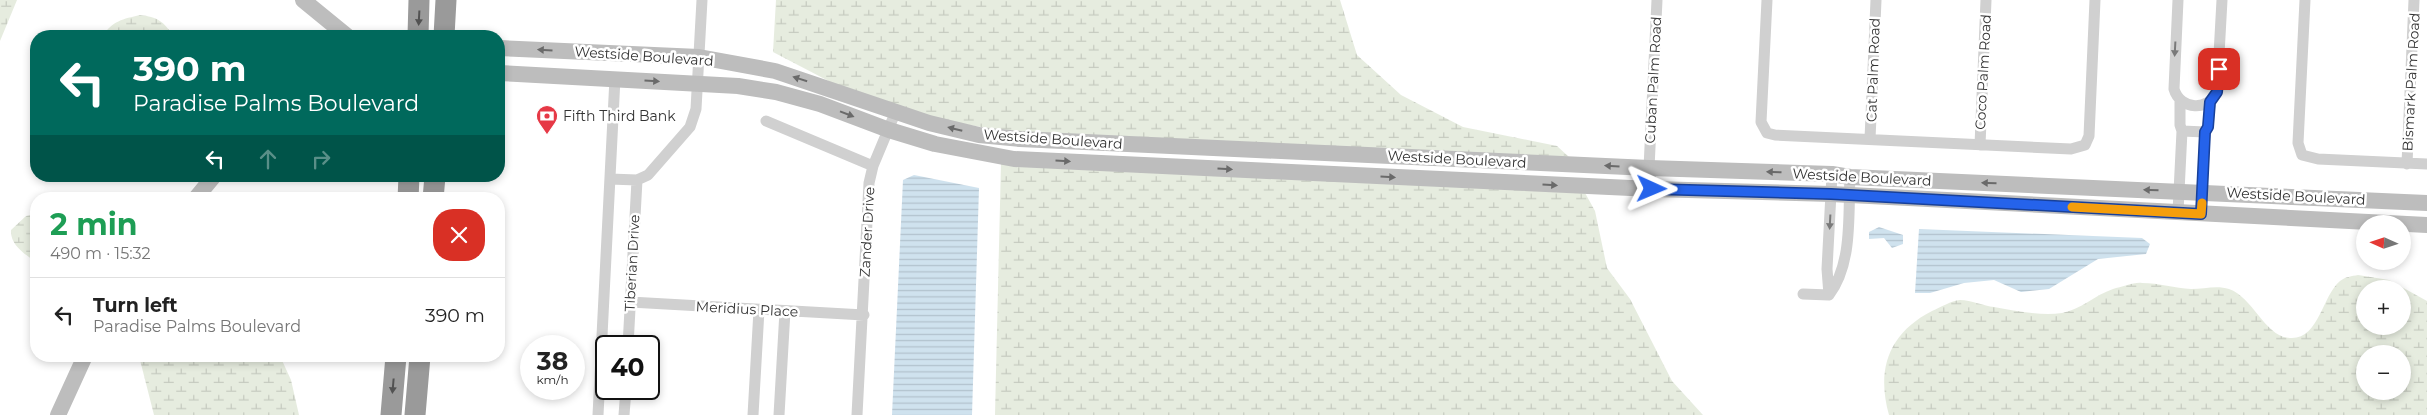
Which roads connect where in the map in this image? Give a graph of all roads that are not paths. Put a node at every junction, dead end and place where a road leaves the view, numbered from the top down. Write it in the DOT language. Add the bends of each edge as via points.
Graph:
graph roads {
  1 [pos="303,0"];
  2 [pos="420,0"];
  3 [pos="446,0"];
  4 [pos="702,0"];
  5 [pos="1657,0"];
  6 [pos="1767,0"];
  7 [pos="1876,0"];
  8 [pos="1986,0"];
  9 [pos="2095,0"];
  10 [pos="2178,0"];
  11 [pos="2222,0"];
  12 [pos="2305,0"];
  13 [pos="2414,0"];
  14 [pos="335,30"];
  15 [pos="418,30"];
  16 [pos="444,30"];
  17 [pos="505,48"];
  18 [pos="699,57"];
  19 [pos="505,73"];
  20 [pos="615,78"];
  21 [pos="698,83"];
  22 [pos="2180,102"];
  23 [pos="2210,102"];
  24 [pos="896,111"];
  25 [pos="766,121"];
  26 [pos="889,130"];
  27 [pos="2182,131"];
  28 [pos="2205,132"];
  29 [pos="1870,139"];
  30 [pos="1980,145"];
  31 [pos="2407,164"];
  32 [pos="2427,164"];
  33 [pos="873,166"];
  34 [pos="1649,168"];
  35 [pos="1832,174"];
  36 [pos="1850,177"];
  37 [pos="610,179"];
  38 [pos="637,180"];
  39 [pos="209,182"];
  40 [pos="1652,189"];
  41 [pos="2179,191"];
  42 [pos="201,192"];
  43 [pos="2202,192"];
  44 [pos="1831,194"];
  45 [pos="1849,196"];
  46 [pos="2427,203"];
  47 [pos="2178,212"];
  48 [pos="2201,214"];
  49 [pos="2427,225"];
  50 [pos="1829,241"];
  51 [pos="1846,242"];
  52 [pos="1803,294"];
  53 [pos="1829,295"];
  54 [pos="630,302"];
  55 [pos="759,310"];
  56 [pos="785,311"];
  57 [pos="864,315"];
  58 [pos="628,335"];
  59 [pos="81,362"];
  60 [pos="395,362"];
  61 [pos="419,362"];
  62 [pos="625,400"];
  63 [pos="58,415"];
  64 [pos="391,415"];
  65 [pos="415,415"];
  66 [pos="598,415"];
  67 [pos="624,415"];
  68 [pos="753,415"];
  69 [pos="780,415"];
  70 [pos="857,415"];
  1 -- 14 [label="street"];
  2 -- 15 [label="highway, one-way"];
  3 -- 16 [label="highway"];
  4 -- 18 [label="street"];
  5 -- 34 [label="street, Cuban Palm Road"];
  6 -- 29 [label="street" via="1761,118 1764,130 1775,135"];
  7 -- 29 [label="street, Cat Palm Road"];
  8 -- 30 [label="street, Coco Palm Road"];
  9 -- 30 [label="street" via="2090,131 2085,145 2071,149"];
  10 -- 22 [label="street, one-way" via="2173,84"];
  11 -- 23 [label="street" via="2218,86 2216,96"];
  12 -- 31 [label="street" via="2298,142 2302,155 2318,159"];
  13 -- 31 [label="street, Bismark Palm Road"];
  18 -- 17 [label="street, Westside Boulevard, one-way"];
  18 -- 21 [label="street"];
  24 -- 18 [label="street, Westside Boulevard, one-way" via="775,71"];
  19 -- 20 [label="street, Westside Boulevard"];
  20 -- 21 [label="street, Westside Boulevard, one-way"];
  20 -- 37 [label="street"];
  21 -- 26 [label="street, Westside Boulevard, one-way" via="776,92 820,104"];
  21 -- 38 [label="street" via="696,115 690,127 653,171"];
  22 -- 23 [label="street" via="2200,106"];
  22 -- 27 [label="street"];
  23 -- 28 [label="street"];
  24 -- 26 [label="street, Zander Drive"];
  34 -- 24 [label="street, Westside Boulevard, one-way" via="1020,139 979,135"];
  25 -- 33 [label="street"];
  26 -- 33 [label="street, Zander Drive"];
  26 -- 40 [label="street, Westside Boulevard, one-way" via="935,144 1014,159"];
  27 -- 28 [label="street"];
  27 -- 41 [label="street"];
  28 -- 43 [label="street"];
  29 -- 30 [label="street"];
  31 -- 32 [label="street"];
  33 -- 57 [label="street, Zander Drive" via="869,182"];
  35 -- 34 [label="street, Westside Boulevard, one-way"];
  34 -- 40 [label="street, Cuban Palm Road"];
  35 -- 36 [label="street, Westside Boulevard"];
  35 -- 44 [label="street"];
  41 -- 36 [label="street, Westside Boulevard, one-way"];
  36 -- 45 [label="street"];
  37 -- 38 [label="street"];
  37 -- 66 [label="street"];
  38 -- 54 [label="street, Tiberian Drive"];
  39 -- 42 [label="street"];
  40 -- 44 [label="street, Westside Boulevard"];
  41 -- 43 [label="street, Westside Boulevard"];
  41 -- 47 [label="street"];
  43 -- 46 [label="street, Westside Boulevard"];
  43 -- 48 [label="street"];
  44 -- 45 [label="street, Westside Boulevard"];
  44 -- 50 [label="street, one-way"];
  45 -- 47 [label="street, Westside Boulevard"];
  45 -- 51 [label="street"];
  47 -- 48 [label="street, Westside Boulevard"];
  48 -- 49 [label="street, Westside Boulevard"];
  50 -- 51 [label="street"];
  50 -- 53 [label="street"];
  51 -- 53 [label="street" via="1840,275"];
  52 -- 53 [label="street"];
  54 -- 55 [label="street, Meridius Place"];
  54 -- 58 [label="street, Tiberian Drive"];
  55 -- 56 [label="street, Meridius Place"];
  55 -- 68 [label="street"];
  56 -- 57 [label="street, Meridius Place"];
  56 -- 69 [label="street"];
  57 -- 70 [label="street, Zander Drive"];
  59 -- 63 [label="street"];
  60 -- 64 [label="highway, one-way"];
  61 -- 65 [label="highway"];
  62 -- 67 [label="street"];
}
